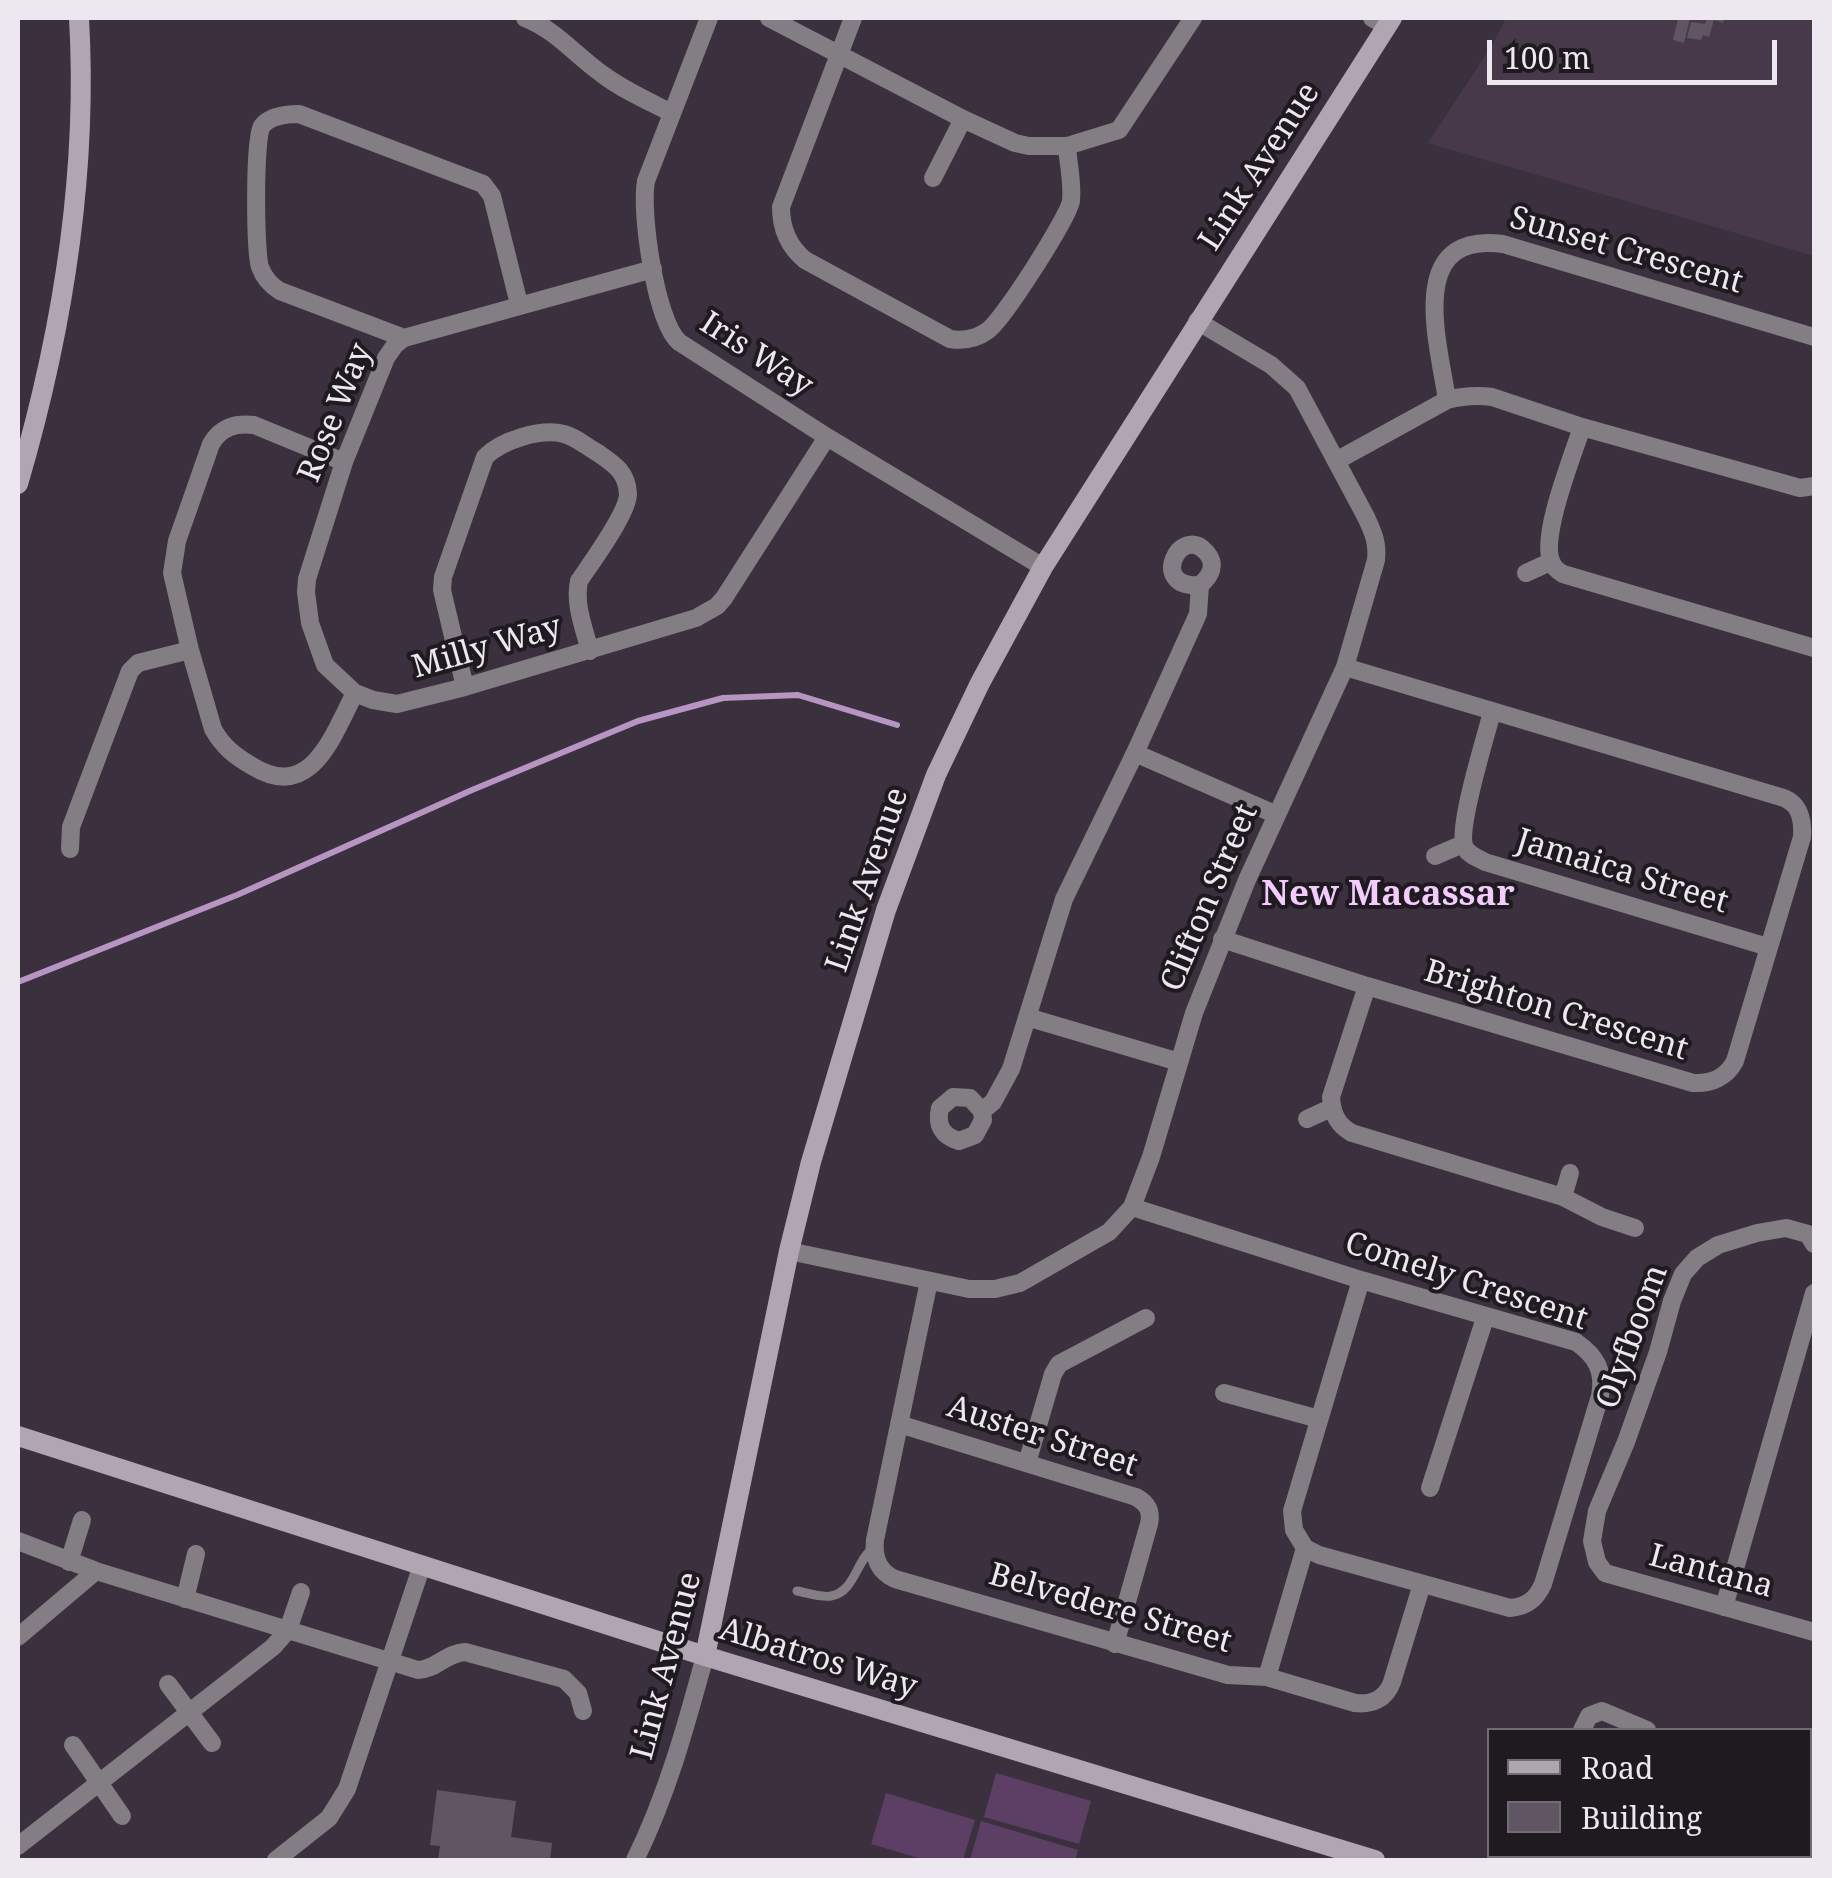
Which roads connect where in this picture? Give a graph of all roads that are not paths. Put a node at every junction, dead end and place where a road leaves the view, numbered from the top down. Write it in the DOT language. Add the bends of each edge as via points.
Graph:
graph roads {
  1 [pos="79,18"];
  2 [pos="525,18"];
  3 [pos="709,18"];
  4 [pos="769,18"];
  5 [pos="853,18"];
  6 [pos="1193,18"];
  7 [pos="1384,20"];
  8 [pos="838,56"];
  9 [pos="672,112"];
  10 [pos="963,119"];
  11 [pos="1066,146"];
  12 [pos="933,178"];
  13 [pos="652,269"];
  14 [pos="519,304"];
  15 [pos="1197,321"];
  16 [pos="1814,337"];
  17 [pos="404,338"];
  18 [pos="1447,400"];
  19 [pos="1582,427"];
  20 [pos="827,437"];
  21 [pos="1336,461"];
  22 [pos="344,462"];
  23 [pos="18,484"];
  24 [pos="1814,486"];
  25 [pos="1550,562"];
  26 [pos="1043,567"];
  27 [pos="1526,573"];
  28 [pos="1200,585"];
  29 [pos="1814,648"];
  30 [pos="190,650"];
  31 [pos="590,651"];
  32 [pos="1345,668"];
  33 [pos="465,687"];
  34 [pos="355,692"];
  35 [pos="1492,712"];
  36 [pos="1135,753"];
  37 [pos="1276,815"];
  38 [pos="1463,844"];
  39 [pos="70,849"];
  40 [pos="1434,856"];
  41 [pos="1222,939"];
  42 [pos="1768,947"];
  43 [pos="1368,986"];
  44 [pos="1027,1017"];
  45 [pos="1179,1062"];
  46 [pos="1332,1108"];
  47 [pos="982,1111"];
  48 [pos="1307,1120"];
  49 [pos="1570,1174"];
  50 [pos="1563,1197"];
  51 [pos="1132,1207"];
  52 [pos="1635,1228"];
  53 [pos="1814,1244"];
  54 [pos="789,1251"];
  55 [pos="1361,1280"];
  56 [pos="929,1281"];
  57 [pos="1814,1293"];
  58 [pos="1146,1318"];
  59 [pos="1486,1318"];
  60 [pos="1224,1393"];
  61 [pos="1318,1418"];
  62 [pos="899,1424"];
  63 [pos="18,1436"];
  64 [pos="1027,1463"];
  65 [pos="1430,1488"];
  66 [pos="82,1520"];
  67 [pos="18,1541"];
  68 [pos="874,1548"];
  69 [pos="1305,1548"];
  70 [pos="196,1554"];
  71 [pos="70,1562"];
  72 [pos="1596,1562"];
  73 [pos="422,1565"];
  74 [pos="96,1571"];
  75 [pos="1422,1584"];
  76 [pos="301,1592"];
  77 [pos="798,1592"];
  78 [pos="185,1599"];
  79 [pos="1724,1607"];
  80 [pos="288,1630"];
  81 [pos="1814,1632"];
  82 [pos="18,1637"];
  83 [pos="1115,1644"];
  84 [pos="706,1656"];
  85 [pos="389,1662"];
  86 [pos="1267,1677"];
  87 [pos="168,1684"];
  88 [pos="583,1710"];
  89 [pos="189,1711"];
  90 [pos="1583,1728"];
  91 [pos="1642,1728"];
  92 [pos="212,1743"];
  93 [pos="73,1745"];
  94 [pos="98,1782"];
  95 [pos="122,1816"];
  96 [pos="18,1846"];
  97 [pos="290,1857"];
  98 [pos="635,1860"];
  99 [pos="1375,1860"];
  1 -- 23 [label="street" via="69,241 51,353"];
  2 -- 9 [label="street" via="561,38 618,86"];
  3 -- 9 [label="street, Iris Way"];
  4 -- 8 [label="street"];
  5 -- 8 [label="street"];
  6 -- 11 [label="street" via="1126,123"];
  7 -- 15 [label="street, Link Avenue"];
  8 -- 10 [label="street"];
  8 -- 11 [label="street" via="784,196 786,235 805,260 950,338 976,337 996,324 1063,221 1071,199"];
  9 -- 13 [label="street, Iris Way" via="644,194"];
  10 -- 11 [label="street" via="1016,143"];
  10 -- 12 [label="street"];
  13 -- 14 [label="street, Rose Way"];
  13 -- 20 [label="street, Iris Way" via="674,338"];
  14 -- 17 [label="street, Rose Way"];
  14 -- 17 [label="street" via="492,196 483,184 298,114 270,120 261,126 256,147 264,278 280,291"];
  15 -- 21 [label="street, Clifton Street" via="1297,388"];
  15 -- 26 [label="street, Link Avenue"];
  16 -- 18 [label="street, Sunset Crescent" via="1480,242 1452,256 1435,283"];
  17 -- 22 [label="street, Rose Way" via="386,358"];
  18 -- 19 [label="street" via="1492,397"];
  18 -- 21 [label="street"];
  19 -- 24 [label="street" via="1800,488"];
  19 -- 25 [label="street" via="1548,538"];
  20 -- 26 [label="street, Iris Way"];
  20 -- 31 [label="street, Milly Way" via="718,606"];
  21 -- 32 [label="street, Clifton Street" via="1378,548"];
  22 -- 30 [label="street" via="254,425 217,434 173,558"];
  22 -- 34 [label="street, Rose Way" via="306,592 319,651"];
  25 -- 27 [label="street"];
  25 -- 29 [label="street" via="1563,574"];
  26 -- 54 [label="street, Link Avenue" via="936,775 904,858"];
  28 -- 36 [label="street" via="1198,614"];
  30 -- 34 [label="street" via="219,740 274,776 300,774 321,758"];
  30 -- 39 [label="street" via="130,670 71,827"];
  31 -- 33 [label="street, Milly Way"];
  31 -- 33 [label="street" via="579,581 624,511 625,478 618,466 564,434 519,439 485,457 443,577"];
  32 -- 35 [label="street, Brighton Crescent"];
  32 -- 37 [label="street, Clifton Street"];
  33 -- 34 [label="street, Milly Way" via="398,704"];
  35 -- 38 [label="street"];
  35 -- 42 [label="street, Brighton Crescent" via="1790,800 1801,815 1802,838"];
  36 -- 37 [label="street"];
  36 -- 44 [label="street" via="1064,899"];
  37 -- 41 [label="street, Clifton Street"];
  38 -- 40 [label="street"];
  38 -- 42 [label="street, Jamaica Street" via="1485,862"];
  41 -- 43 [label="street, Brighton Crescent"];
  41 -- 45 [label="street, Clifton Street"];
  42 -- 43 [label="street, Brighton Crescent" via="1732,1068 1702,1083"];
  43 -- 46 [label="street"];
  44 -- 45 [label="street"];
  44 -- 47 [label="street" via="1000,1092"];
  45 -- 51 [label="street, Clifton Street"];
  46 -- 48 [label="street"];
  46 -- 50 [label="street" via="1352,1134"];
  49 -- 50 [label="street"];
  50 -- 52 [label="street"];
  51 -- 55 [label="street, Comely Crescent"];
  51 -- 56 [label="street, Clifton Street" via="1109,1232 1009,1287 982,1290"];
  53 -- 72 [label="street, Olyfboom" via="1808,1234 1786,1228 1757,1233 1718,1245 1684,1274 1597,1511"];
  54 -- 56 [label="street, Clifton Street"];
  54 -- 84 [label="street, Link Avenue"];
  55 -- 59 [label="street, Comely Crescent"];
  55 -- 61 [label="street, Belvedere Street"];
  56 -- 62 [label="street"];
  57 -- 79 [label="street"];
  58 -- 64 [label="street" via="1059,1364"];
  59 -- 65 [label="street"];
  59 -- 75 [label="street, Comely Crescent" via="1576,1342 1602,1374 1600,1396 1543,1584 1532,1601 1510,1608"];
  60 -- 61 [label="street"];
  61 -- 69 [label="street, Belvedere Street" via="1292,1510"];
  62 -- 64 [label="street, Auster Street"];
  62 -- 68 [label="street"];
  63 -- 73 [label="street, Albatros Way"];
  64 -- 83 [label="street, Auster Street" via="1148,1506 1149,1524"];
  66 -- 71 [label="street"];
  67 -- 71 [label="street"];
  68 -- 77 [label="lane" via="842,1592"];
  68 -- 83 [label="street, Belvedere Street" via="889,1577"];
  69 -- 75 [label="street, Comely Crescent"];
  69 -- 86 [label="street, Belvedere Street"];
  70 -- 78 [label="street"];
  71 -- 74 [label="street"];
  72 -- 79 [label="street, Lantana" via="1605,1573"];
  73 -- 84 [label="street, Albatros Way"];
  73 -- 85 [label="street"];
  74 -- 78 [label="street"];
  74 -- 82 [label="street"];
  75 -- 86 [label="street" via="1381,1698 1355,1703"];
  76 -- 80 [label="street"];
  78 -- 80 [label="street"];
  79 -- 81 [label="street, Lantana"];
  80 -- 85 [label="street"];
  80 -- 89 [label="street"];
  83 -- 86 [label="street, Belvedere Street" via="1228,1675"];
  84 -- 98 [label="street, Link Avenue" via="682,1742"];
  84 -- 99 [label="street, Albatros Way"];
  85 -- 88 [label="street" via="422,1671 450,1654 472,1654 564,1678"];
  85 -- 97 [label="street" via="347,1789"];
  87 -- 89 [label="street"];
  89 -- 92 [label="street"];
  89 -- 94 [label="street"];
  90 -- 91 [label="street" via="1602,1710"];
  93 -- 94 [label="street"];
  94 -- 95 [label="street"];
  94 -- 96 [label="street"];
}
